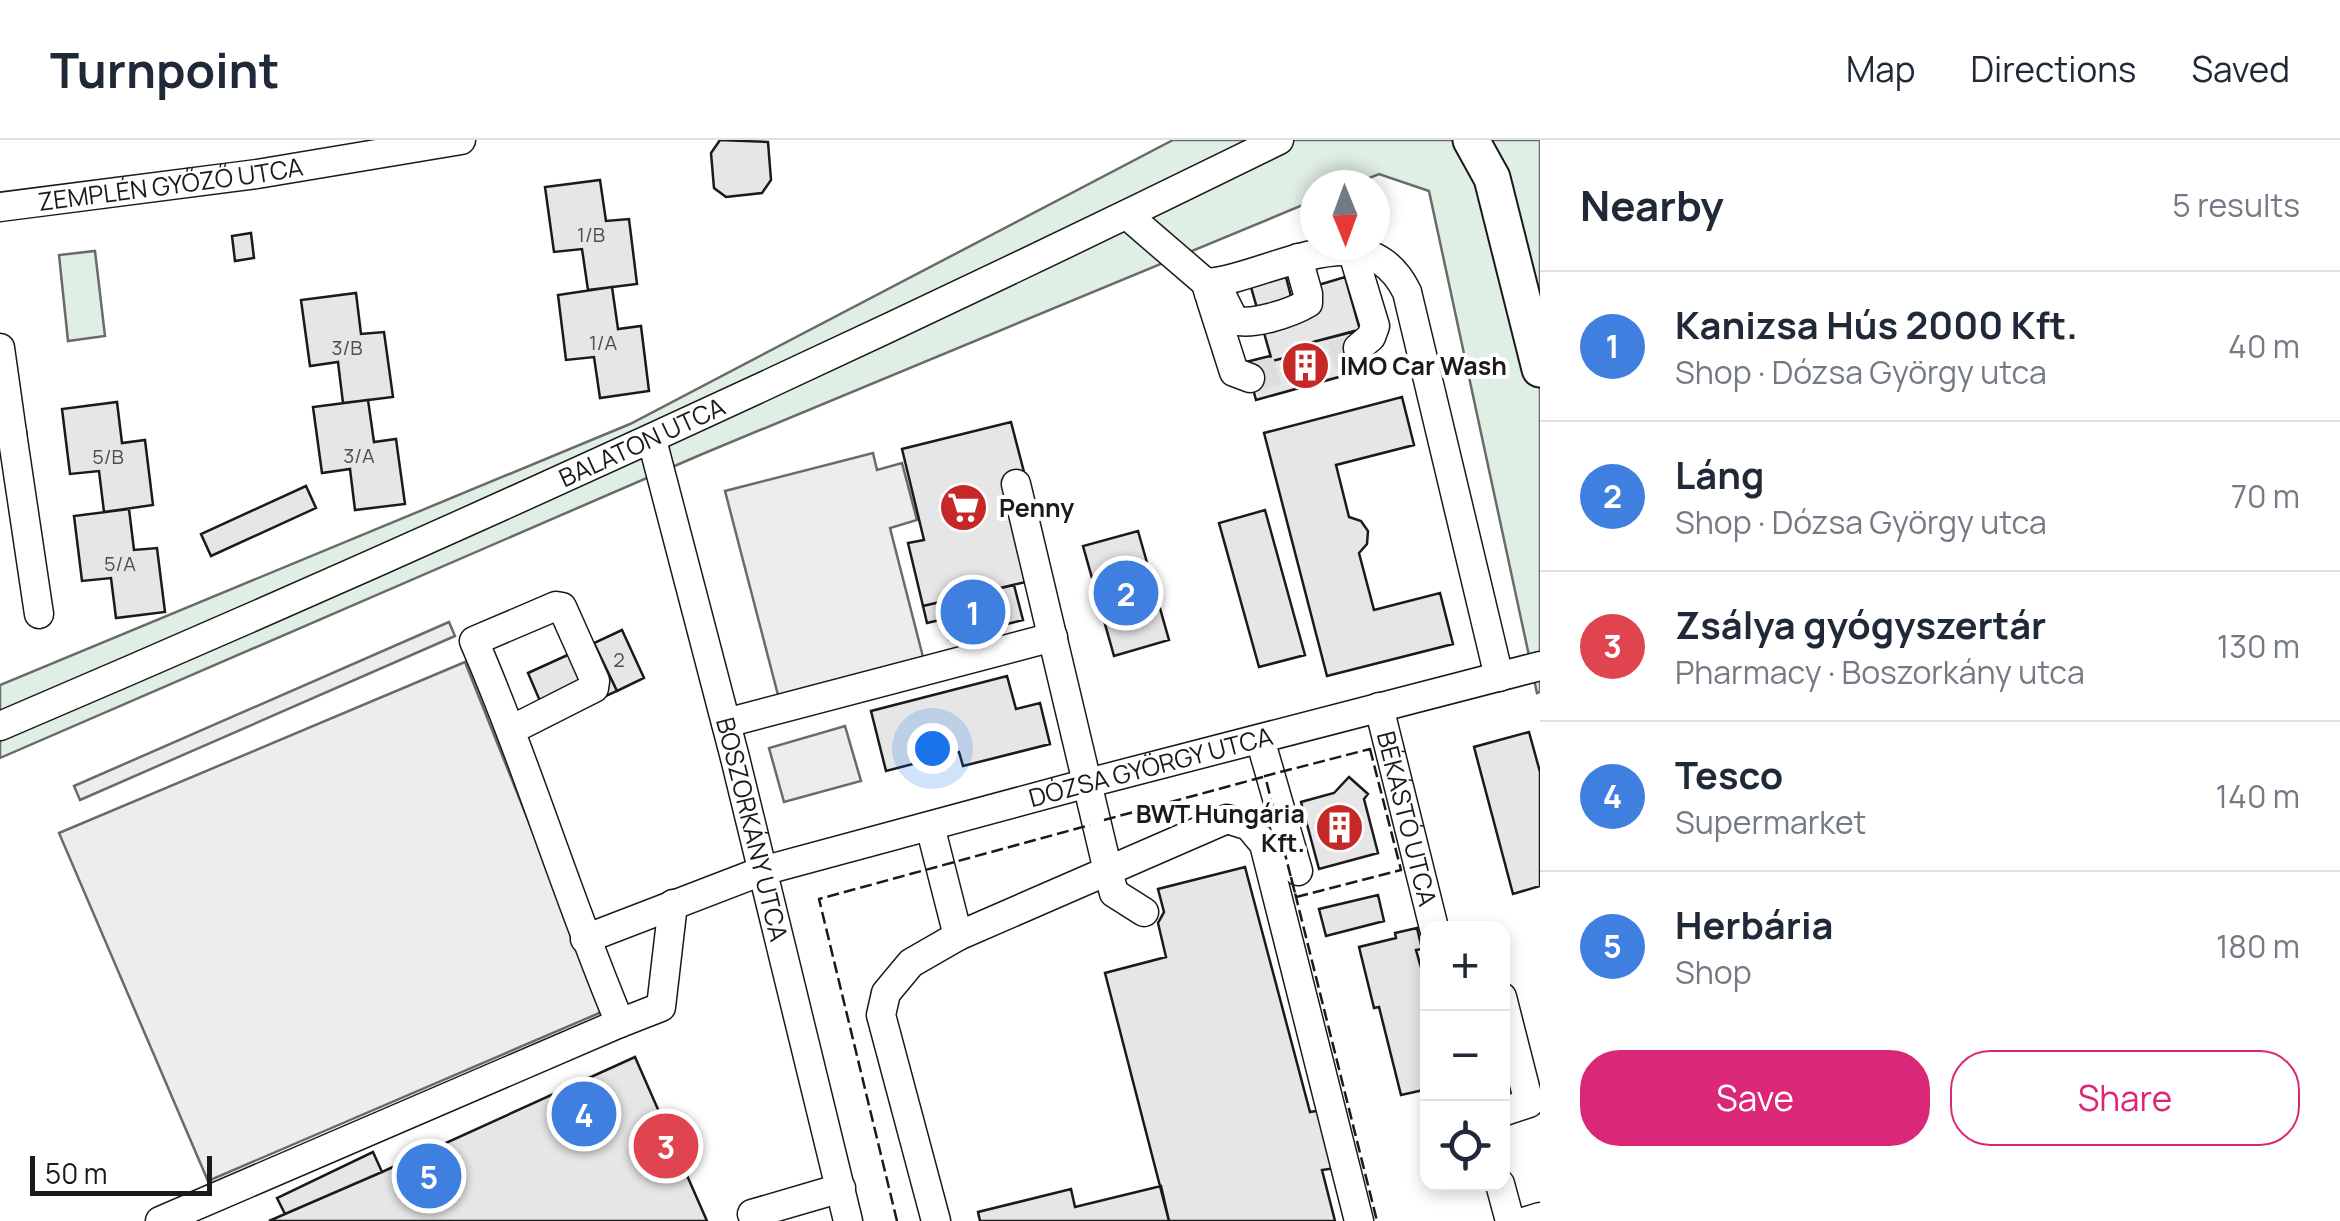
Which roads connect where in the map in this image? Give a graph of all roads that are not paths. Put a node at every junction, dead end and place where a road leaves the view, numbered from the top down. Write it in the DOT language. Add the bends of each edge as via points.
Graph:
graph roads {
  1 [pos="460,140"];
  2 [pos="1279,140"];
  3 [pos="1471,140"];
  4 [pos="1480,140"];
  5 [pos="1492,178"];
  6 [pos="0,207"];
  7 [pos="1127,215"];
  8 [pos="1298,258"];
  9 [pos="1355,260"];
  10 [pos="1383,260"];
  11 [pos="1207,289"];
  12 [pos="0,348"];
  13 [pos="1358,348"];
  14 [pos="1540,368"];
  15 [pos="1250,378"];
  16 [pos="6,433"];
  17 [pos="652,440"];
  18 [pos="1016,484"];
  19 [pos="39,614"];
  20 [pos="1053,636"];
  21 [pos="1540,666"];
  22 [pos="1499,676"];
  23 [pos="1379,707"];
  24 [pos="726,723"];
  25 [pos="0,726"];
  26 [pos="512,730"];
  27 [pos="1260,739"];
  28 [pos="1088,783"];
  29 [pos="930,826"];
  30 [pos="762,871"];
  31 [pos="1108,871"];
  32 [pos="1298,872"];
  33 [pos="672,904"];
  34 [pos="1144,912"];
  35 [pos="1432,921"];
  36 [pos="958,936"];
  37 [pos="584,939"];
  38 [pos="1505,1011"];
  39 [pos="620,1023"];
  40 [pos="1524,1105"];
  41 [pos="841,1188"];
  42 [pos="1502,1191"];
  43 [pos="752,1214"];
  44 [pos="1540,1217"];
  45 [pos="160,1221"];
  46 [pos="848,1221"];
  47 [pos="936,1221"];
  48 [pos="1359,1221"];
  49 [pos="1510,1221"];
  50 [pos="1527,1221"];
  1 -- 6 [label="street, ZEMPLÉN GYŐZŐ UTCA"];
  2 -- 7 [label="street, BALATON UTCA"];
  3 -- 5 [label="main road"];
  4 -- 5 [label="main road"];
  5 -- 14 [label="main road"];
  7 -- 11 [label="street"];
  7 -- 17 [label="street, BALATON UTCA"];
  8 -- 11 [label="street"];
  8 -- 11 [label="street" via="1310,299 1304,306 1239,323 1222,296"];
  9 -- 13 [label="street" via="1375,326"];
  10 -- 22 [label="street" via="1406,292"];
  11 -- 15 [label="street" via="1234,372"];
  12 -- 16 [label="street"];
  16 -- 19 [label="street"];
  17 -- 24 [label="street, BOSZORKÁNY UTCA"];
  17 -- 25 [label="street, BALATON UTCA"];
  18 -- 20 [label="street"];
  20 -- 24 [label="street"];
  20 -- 28 [label="street"];
  21 -- 22 [label="street, DÓZSA GYÖRGY UTCA"];
  22 -- 23 [label="street, DÓZSA GYÖRGY UTCA"];
  23 -- 27 [label="street, DÓZSA GYÖRGY UTCA"];
  23 -- 35 [label="street, BÉKÁSTÓ UTCA"];
  24 -- 30 [label="street, BOSZORKÁNY UTCA"];
  26 -- 26 [label="street" via="474,640 562,606 594,688"];
  26 -- 37 [label="street"];
  27 -- 28 [label="street, DÓZSA GYÖRGY UTCA"];
  27 -- 32 [label="street"];
  28 -- 29 [label="street, DÓZSA GYÖRGY UTCA"];
  28 -- 31 [label="street"];
  29 -- 30 [label="street, DÓZSA GYÖRGY UTCA"];
  29 -- 36 [label="street"];
  30 -- 33 [label="street, DÓZSA GYÖRGY UTCA"];
  30 -- 41 [label="street, BOSZORKÁNY UTCA"];
  31 -- 34 [label="street" via="1114,893"];
  31 -- 36 [label="street"];
  31 -- 48 [label="street" via="1227,819 1260,837"];
  33 -- 37 [label="street, DÓZSA GYÖRGY UTCA"];
  33 -- 39 [label="street" via="662,1008"];
  36 -- 47 [label="street" via="901,972 886,993 882,1015"];
  37 -- 39 [label="street"];
  38 -- 40 [label="street"];
  39 -- 45 [label="street"];
  41 -- 43 [label="street"];
  41 -- 46 [label="street, BOSZORKÁNY UTCA"];
  42 -- 49 [label="street"];
  44 -- 50 [label="street"];
}
